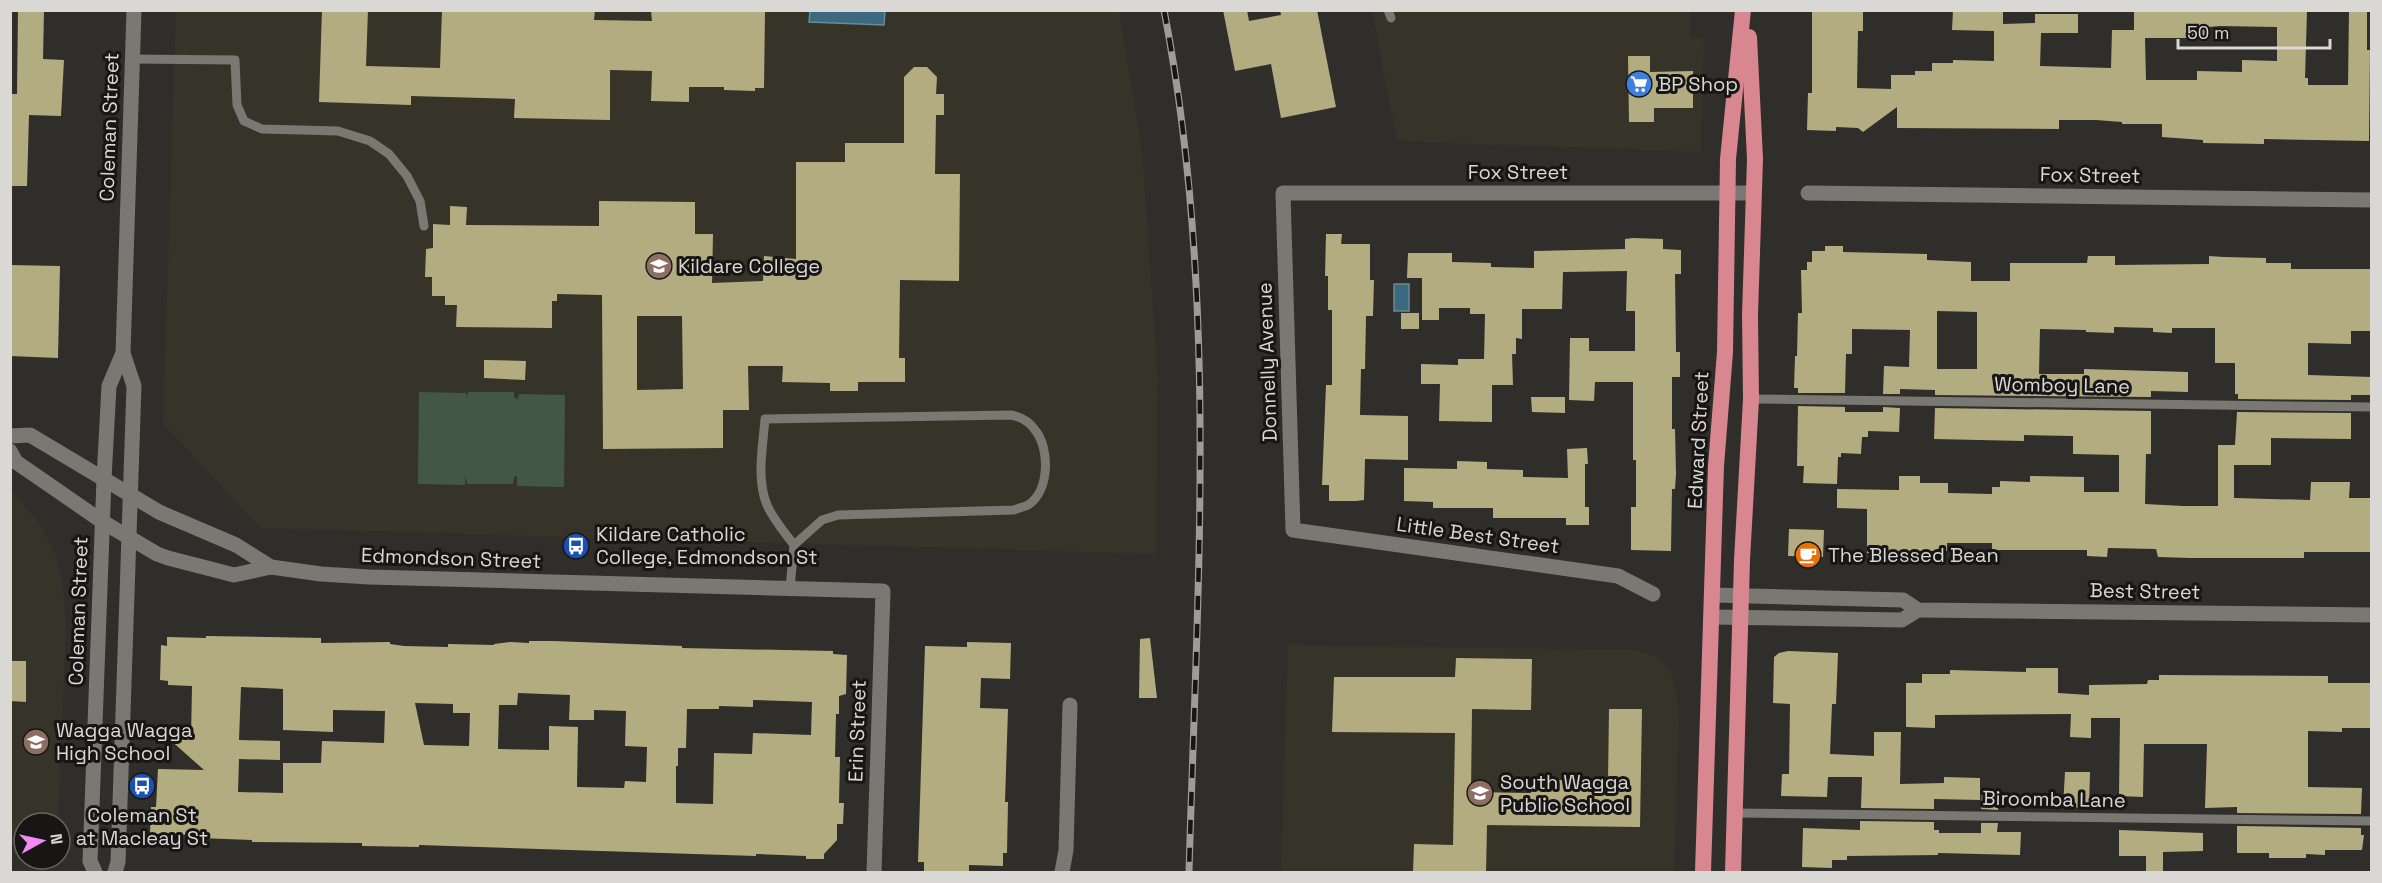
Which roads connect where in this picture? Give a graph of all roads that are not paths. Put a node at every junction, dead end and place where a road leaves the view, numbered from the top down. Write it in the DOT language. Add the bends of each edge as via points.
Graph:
graph roads {
  1 [pos="134,10"];
  2 [pos="1745,10"];
  3 [pos="133,59"];
  4 [pos="1283,193"];
  5 [pos="1728,193"];
  6 [pos="1754,193"];
  7 [pos="1808,193"];
  8 [pos="2372,200"];
  9 [pos="424,226"];
  10 [pos="123,353"];
  11 [pos="1752,399"];
  12 [pos="2372,407"];
  13 [pos="10,436"];
  14 [pos="10,451"];
  15 [pos="104,479"];
  16 [pos="130,496"];
  17 [pos="103,522"];
  18 [pos="1293,530"];
  19 [pos="129,539"];
  20 [pos="794,545"];
  21 [pos="271,567"];
  22 [pos="790,588"];
  23 [pos="883,591"];
  24 [pos="1653,594"];
  25 [pos="1712,595"];
  26 [pos="1742,596"];
  27 [pos="1918,610"];
  28 [pos="2372,615"];
  29 [pos="1711,617"];
  30 [pos="1741,618"];
  31 [pos="1070,705"];
  32 [pos="1735,813"];
  33 [pos="2372,822"];
  34 [pos="95,873"];
  35 [pos="115,873"];
  36 [pos="874,873"];
  37 [pos="1062,873"];
  38 [pos="1703,873"];
  39 [pos="1733,873"];
  1 -- 3 [label="street, Coleman Street"];
  2 -- 5 [label="highway, Edward Street" via="1728,159"];
  2 -- 6 [label="highway, Edward Street" via="1755,152"];
  3 -- 9 [label="lane" via="235,60 237,105 244,121 262,129 338,131 370,141 389,154 410,181 420,201"];
  3 -- 10 [label="street, Coleman Street"];
  4 -- 5 [label="street, Fox Street"];
  4 -- 18 [label="street, Donnelly Avenue"];
  5 -- 6 [label="street, Fox Street"];
  5 -- 25 [label="highway, Edward Street" via="1725,352"];
  6 -- 11 [label="highway, Edward Street"];
  7 -- 8 [label="street, Fox Street"];
  10 -- 15 [label="street, Coleman Street" via="109,386"];
  10 -- 16 [label="street, Coleman Street" via="134,386"];
  11 -- 12 [label="lane, Womboy Lane"];
  11 -- 26 [label="highway, Edward Street"];
  13 -- 15 [label="street, Edmondson Street" via="30,435"];
  14 -- 17 [label="street, Edmondson Street" via="16,462"];
  15 -- 16 [label="street, Edmondson Street"];
  15 -- 17 [label="street, Coleman Street"];
  16 -- 19 [label="street, Coleman Street"];
  16 -- 21 [label="street, Edmondson Street" via="236,544"];
  17 -- 19 [label="street, Edmondson Street"];
  17 -- 34 [label="street, Coleman Street" via="90,861"];
  18 -- 24 [label="street, Little Best Street" via="1618,576"];
  19 -- 21 [label="street, Edmondson Street" via="157,554 234,576"];
  19 -- 35 [label="street, Coleman Street"];
  20 -- 20 [label="lane" via="822,520 838,514 1014,510 1028,505 1042,483 1045,457 1040,439 1026,421 1011,415 765,419 762,487 767,506"];
  20 -- 22 [label="lane"];
  21 -- 22 [label="street, Edmondson Street" via="369,577"];
  22 -- 23 [label="street, Edmondson Street"];
  23 -- 36 [label="street, Erin Street"];
  25 -- 26 [label="street, Best Street"];
  25 -- 29 [label="highway, Edward Street"];
  26 -- 27 [label="street, Best Street" via="1903,600"];
  26 -- 30 [label="highway, Edward Street"];
  27 -- 28 [label="street, Best Street"];
  27 -- 30 [label="street, Best Street" via="1902,620"];
  29 -- 30 [label="street, Best Street"];
  29 -- 38 [label="highway, Edward Street"];
  30 -- 32 [label="highway, Edward Street"];
  31 -- 37 [label="street"];
  32 -- 33 [label="lane, Biroomba Lane"];
  32 -- 39 [label="highway, Edward Street"];
}
